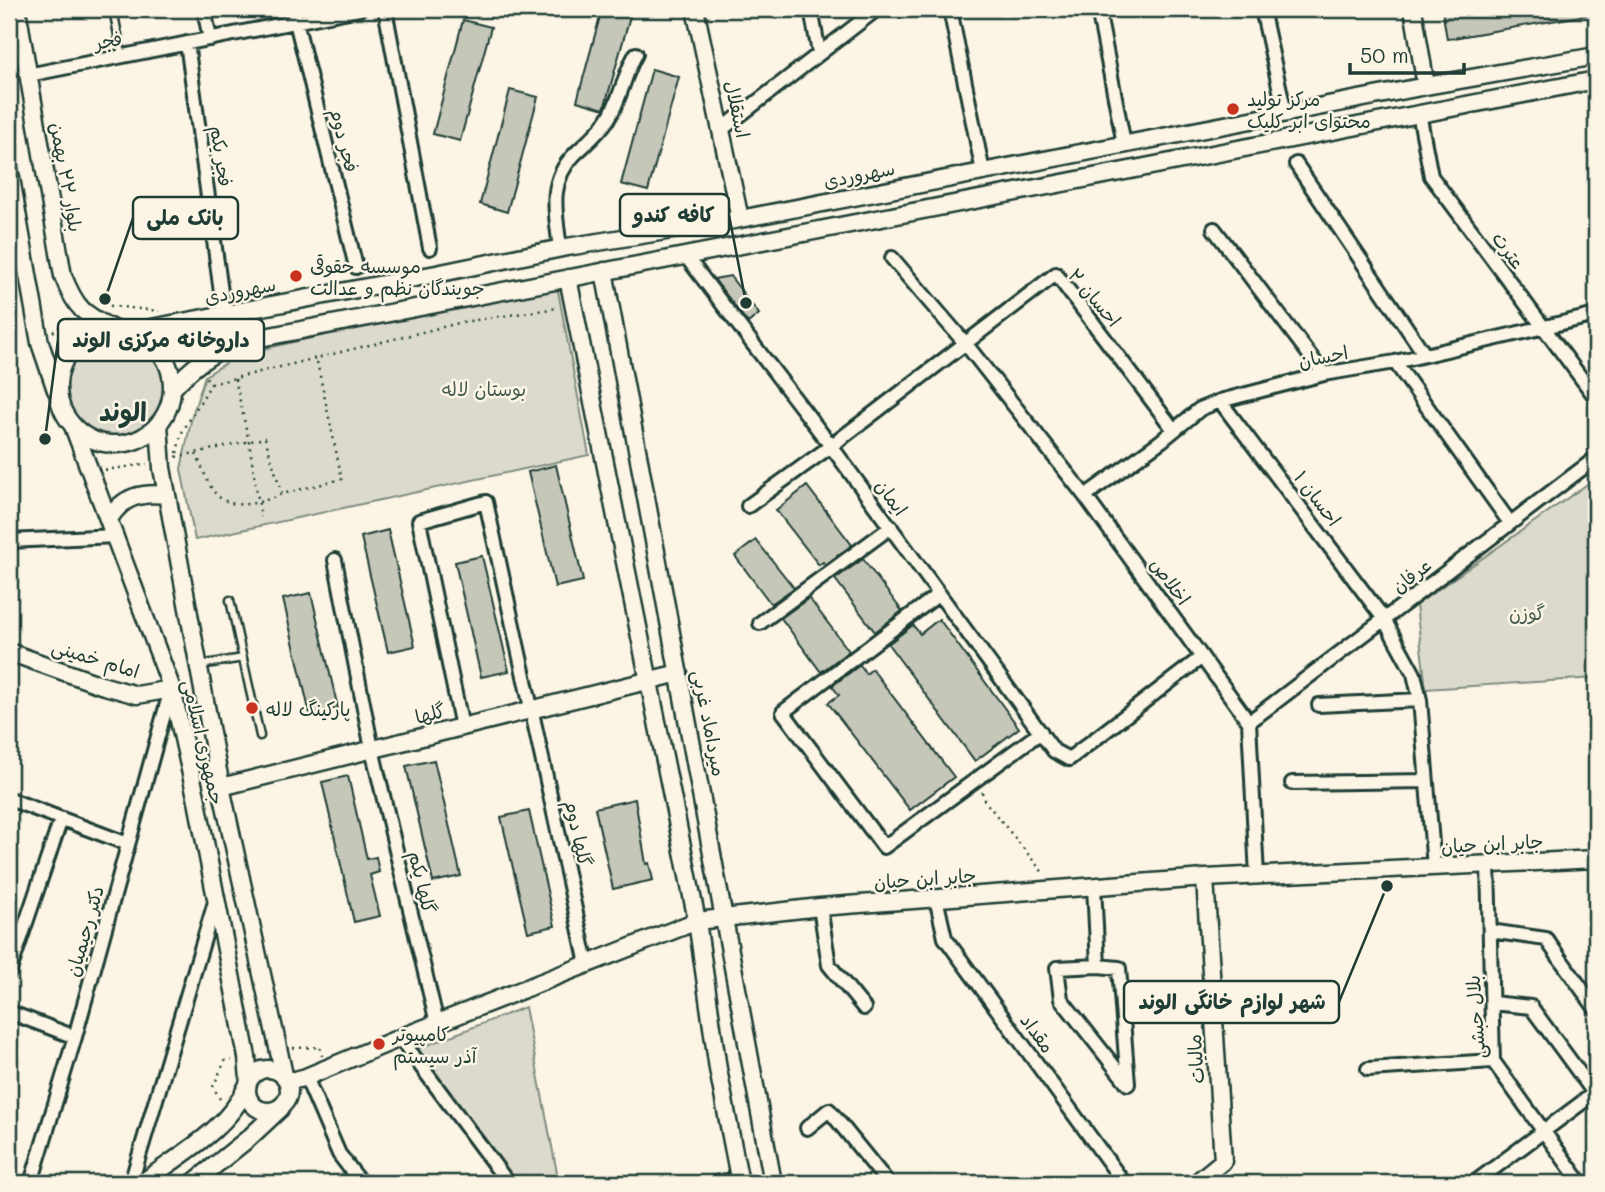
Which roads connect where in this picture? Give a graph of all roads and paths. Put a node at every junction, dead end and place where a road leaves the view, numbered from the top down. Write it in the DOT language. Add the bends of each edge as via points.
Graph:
graph roads {
  1 [pos="17,9"];
  2 [pos="113,9"];
  3 [pos="204,9"];
  4 [pos="293,9"];
  5 [pos="359,9"];
  6 [pos="385,9"];
  7 [pos="695,9"];
  8 [pos="811,9"];
  9 [pos="877,9"];
  10 [pos="950,9"];
  11 [pos="1098,9"];
  12 [pos="1262,9"];
  13 [pos="1413,9"];
  14 [pos="296,22"];
  15 [pos="210,39"];
  16 [pos="187,43"];
  17 [pos="819,53"];
  18 [pos="636,54"];
  19 [pos="122,56"];
  20 [pos="1596,56"];
  21 [pos="28,75"];
  22 [pos="1596,80"];
  23 [pos="1426,86"];
  24 [pos="1285,113"];
  25 [pos="1419,113"];
  26 [pos="721,130"];
  27 [pos="1124,145"];
  28 [pos="1296,164"];
  29 [pos="9,167"];
  30 [pos="983,172"];
  31 [pos="11,197"];
  32 [pos="740,219"];
  33 [pos="1214,229"];
  34 [pos="430,248"];
  35 [pos="560,248"];
  36 [pos="685,255"];
  37 [pos="892,258"];
  38 [pos="356,267"];
  39 [pos="604,271"];
  40 [pos="568,278"];
  41 [pos="384,284"];
  42 [pos="566,307"];
  43 [pos="80,308"];
  44 [pos="389,313"];
  45 [pos="224,314"];
  46 [pos="1596,315"];
  47 [pos="169,325"];
  48 [pos="1542,328"];
  49 [pos="122,331"];
  50 [pos="40,343"];
  51 [pos="965,343"];
  52 [pos="1425,355"];
  53 [pos="316,357"];
  54 [pos="1395,362"];
  55 [pos="195,365"];
  56 [pos="1324,374"];
  57 [pos="235,378"];
  58 [pos="211,384"];
  59 [pos="172,389"];
  60 [pos="1596,398"];
  61 [pos="59,399"];
  62 [pos="1220,401"];
  63 [pos="159,424"];
  64 [pos="73,426"];
  65 [pos="1174,430"];
  66 [pos="249,442"];
  67 [pos="831,446"];
  68 [pos="195,453"];
  69 [pos="1596,458"];
  70 [pos="169,459"];
  71 [pos="91,472"];
  72 [pos="282,494"];
  73 [pos="167,495"];
  74 [pos="1085,496"];
  75 [pos="259,503"];
  76 [pos="748,506"];
  77 [pos="261,517"];
  78 [pos="109,519"];
  79 [pos="1510,523"];
  80 [pos="891,527"];
  81 [pos="116,536"];
  82 [pos="9,541"];
  83 [pos="335,560"];
  84 [pos="939,594"];
  85 [pos="230,600"];
  86 [pos="1384,619"];
  87 [pos="760,624"];
  88 [pos="9,652"];
  89 [pos="1202,657"];
  90 [pos="243,658"];
  91 [pos="198,665"];
  92 [pos="679,673"];
  93 [pos="649,680"];
  94 [pos="172,688"];
  95 [pos="1420,700"];
  96 [pos="1319,705"];
  97 [pos="533,709"];
  98 [pos="1249,722"];
  99 [pos="462,727"];
  100 [pos="1041,732"];
  101 [pos="260,736"];
  102 [pos="372,749"];
  103 [pos="979,778"];
  104 [pos="1427,781"];
  105 [pos="1292,783"];
  106 [pos="221,787"];
  107 [pos="10,804"];
  108 [pos="61,819"];
  109 [pos="128,844"];
  110 [pos="1596,859"];
  111 [pos="1488,864"];
  112 [pos="1434,867"];
  113 [pos="1257,876"];
  114 [pos="1205,878"];
  115 [pos="1094,886"];
  116 [pos="1056,889"];
  117 [pos="936,898"];
  118 [pos="215,902"];
  119 [pos="820,906"];
  120 [pos="725,918"];
  121 [pos="696,921"];
  122 [pos="1490,931"];
  123 [pos="587,964"];
  124 [pos="1098,966"];
  125 [pos="9,973"];
  126 [pos="1492,1003"];
  127 [pos="863,1008"];
  128 [pos="1596,1009"];
  129 [pos="9,1012"];
  130 [pos="437,1023"];
  131 [pos="75,1037"];
  132 [pos="400,1038"];
  133 [pos="1493,1061"];
  134 [pos="1368,1069"];
  135 [pos="306,1077"];
  136 [pos="286,1078"];
  137 [pos="248,1082"];
  138 [pos="1595,1093"];
  139 [pos="283,1105"];
  140 [pos="807,1128"];
  141 [pos="1544,1132"];
  142 [pos="211,1178"];
  143 [pos="740,1181"];
  144 [pos="31,1183"];
  145 [pos="131,1183"];
  146 [pos="142,1183"];
  147 [pos="192,1183"];
  148 [pos="360,1183"];
  149 [pos="508,1183"];
  150 [pos="716,1183"];
  151 [pos="773,1183"];
  152 [pos="888,1183"];
  153 [pos="1124,1183"];
  154 [pos="1196,1183"];
  155 [pos="1474,1183"];
  156 [pos="1581,1183"];
  1 -- 21 [label="main road, بلوار ۲۲ بهمن"];
  2 -- 19 [label="lane"];
  3 -- 15 [label="street"];
  4 -- 14 [label="street, فجر دوم"];
  5 -- 14 [label="street, فجر"];
  6 -- 34 [label="street"];
  7 -- 26 [label="main road, استقلال"];
  8 -- 17 [label="street"];
  9 -- 17 [label="street"];
  10 -- 30 [label="street"];
  11 -- 27 [label="street"];
  12 -- 24 [label="street"];
  13 -- 23 [label="main road"];
  14 -- 15 [label="street, فجر"];
  14 -- 38 [label="street, فجر دوم"];
  15 -- 16 [label="street, فجر"];
  16 -- 19 [label="street, فجر"];
  16 -- 45 [label="street, فجر یکم"];
  17 -- 26 [label="street"];
  18 -- 35 [label="street" via="606,122 568,162 557,181 554,197"];
  19 -- 21 [label="street, فجر"];
  20 -- 23 [label="main road, سهروردی"];
  21 -- 43 [label="main road, بلوار ۲۲ بهمن" via="63,276"];
  22 -- 25 [label="main road"];
  23 -- 24 [label="main road, سهروردی"];
  24 -- 27 [label="main road, سهروردی"];
  25 -- 36 [label="main road"];
  25 -- 48 [label="street, عترت" via="1431,176"];
  26 -- 32 [label="main road, استقلال"];
  27 -- 30 [label="main road, سهروردی"];
  28 -- 52 [label="street"];
  29 -- 31 [label="main road"];
  30 -- 32 [label="main road, سهروردی"];
  31 -- 50 [label="main road"];
  32 -- 35 [label="main road, سهروردی"];
  33 -- 56 [label="street"];
  35 -- 41 [label="main road, سهروردی"];
  36 -- 39 [label="main road"];
  36 -- 67 [label="street, ایمان"];
  37 -- 51 [label="street, اخلاص"];
  39 -- 40 [label="main road"];
  39 -- 92 [label="main road, میرداماد غربی"];
  40 -- 44 [label="main road"];
  40 -- 93 [label="main road"];
  41 -- 44 [label="main road"];
  41 -- 45 [label="main road, سهروردی"];
  42 -- 53 [label="path" via="463,322"];
  43 -- 47 [label="path" via="157,309"];
  43 -- 49 [label="main road, بلوار ۲۲ بهمن" via="89,317"];
  43 -- 50 [label="path"];
  44 -- 55 [label="main road" via="234,343"];
  45 -- 47 [label="main road, سهروردی"];
  46 -- 48 [label="street, احسان"];
  47 -- 49 [label="main road, سهروردی"];
  47 -- 55 [label="path"];
  48 -- 52 [label="street, احسان"];
  48 -- 60 [label="street, عترت"];
  49 -- 59 [label="main road" via="149,342 163,357"];
  49 -- 61 [label="main road" via="98,332 69,352 58,377"];
  50 -- 61 [label="main road"];
  51 -- 65 [label="street, احسان ۲" via="1056,274"];
  51 -- 67 [label="street"];
  51 -- 74 [label="street, اخلاص"];
  52 -- 54 [label="street, احسان"];
  53 -- 57 [label="path"];
  53 -- 72 [label="path" via="342,479"];
  54 -- 56 [label="street, احسان"];
  54 -- 79 [label="street"];
  55 -- 58 [label="path"];
  55 -- 59 [label="main road"];
  56 -- 62 [label="street, احسان"];
  57 -- 58 [label="path"];
  57 -- 66 [label="path"];
  58 -- 70 [label="path"];
  59 -- 63 [label="main road"];
  61 -- 64 [label="main road"];
  62 -- 65 [label="street, احسان" via="1199,409"];
  62 -- 86 [label="street, احسان ۱"];
  63 -- 64 [label="main road" via="144,437 106,444"];
  63 -- 70 [label="main road, جمهوری اسلامی"];
  64 -- 71 [label="main road, جمهوری اسلامی"];
  65 -- 74 [label="street, احسان"];
  66 -- 68 [label="path"];
  66 -- 72 [label="path" via="265,438"];
  66 -- 75 [label="path"];
  67 -- 76 [label="street"];
  67 -- 80 [label="street, ایمان"];
  68 -- 70 [label="path"];
  68 -- 75 [label="path" via="215,494 230,503"];
  69 -- 79 [label="street, عرفان"];
  70 -- 71 [label="path"];
  70 -- 73 [label="main road, جمهوری اسلامی"];
  71 -- 78 [label="main road, جمهوری اسلامی"];
  72 -- 75 [label="path"];
  73 -- 78 [label="main road" via="147,493 127,499"];
  73 -- 91 [label="main road, جمهوری اسلامی"];
  74 -- 89 [label="street, اخلاص"];
  75 -- 77 [label="path"];
  78 -- 81 [label="main road, جمهوری اسلامی"];
  79 -- 86 [label="street, عرفان"];
  80 -- 84 [label="street, ایمان"];
  80 -- 87 [label="street"];
  81 -- 82 [label="street"];
  81 -- 94 [label="main road, جمهوری اسلامی"];
  83 -- 102 [label="street, گلها یکم"];
  84 -- 100 [label="street, ایمان"];
  84 -- 103 [label="street" via="783,712 884,847"];
  85 -- 90 [label="lane"];
  86 -- 95 [label="street, احسان ۱" via="1414,674"];
  86 -- 98 [label="street, عرفان"];
  88 -- 94 [label="main road, امام خمینی" via="137,695"];
  89 -- 98 [label="street, اخلاص"];
  89 -- 100 [label="street, ایمان" via="1069,759 1054,751"];
  90 -- 91 [label="lane"];
  90 -- 101 [label="lane"];
  91 -- 106 [label="main road, جمهوری اسلامی"];
  92 -- 93 [label="main road, گلها"];
  92 -- 120 [label="main road, میرداماد غربی"];
  93 -- 97 [label="main road, گلها"];
  93 -- 121 [label="main road"];
  94 -- 109 [label="street, دکتر رحیمیان"];
  94 -- 118 [label="main road, جمهوری اسلامی"];
  95 -- 96 [label="street"];
  95 -- 104 [label="street, احسان ۱"];
  97 -- 99 [label="main road, گلها"];
  97 -- 99 [label="street, گلها دوم" via="486,502 419,521"];
  97 -- 123 [label="street, گلها دوم"];
  98 -- 113 [label="street"];
  99 -- 102 [label="main road, گلها"];
  100 -- 103 [label="street"];
  102 -- 106 [label="main road, گلها"];
  102 -- 130 [label="street, گلها یکم"];
  103 -- 116 [label="path" via="984,800"];
  104 -- 105 [label="street"];
  104 -- 112 [label="street, احسان ۱"];
  106 -- 136 [label="main road, جمهوری اسلامی"];
  107 -- 108 [label="street"];
  108 -- 109 [label="street"];
  108 -- 125 [label="street"];
  109 -- 131 [label="street, دکتر رحیمیان"];
  110 -- 111 [label="main road, جابر ابن حیان"];
  111 -- 112 [label="main road, جابر ابن حیان"];
  111 -- 122 [label="street, بلال حبشی"];
  112 -- 113 [label="main road, جابر ابن حیان"];
  113 -- 114 [label="main road, جابر ابن حیان"];
  114 -- 115 [label="main road, جابر ابن حیان"];
  114 -- 154 [label="main road, مالیات" via="1223,1161"];
  115 -- 116 [label="main road, جابر ابن حیان"];
  115 -- 124 [label="street"];
  116 -- 117 [label="main road, جابر ابن حیان"];
  117 -- 119 [label="main road, جابر ابن حیان"];
  117 -- 153 [label="street, مقداد" via="945,938"];
  118 -- 137 [label="main road, جمهوری اسلامی" via="247,1057"];
  118 -- 145 [label="street"];
  119 -- 120 [label="main road, جابر ابن حیان"];
  119 -- 127 [label="street" via="829,965"];
  120 -- 121 [label="main road, جابر ابن حیان"];
  120 -- 151 [label="main road, میرداماد غربی"];
  121 -- 123 [label="main road, جابر ابن حیان"];
  121 -- 143 [label="main road"];
  122 -- 126 [label="street, بلال حبشی"];
  122 -- 128 [label="street" via="1546,939"];
  123 -- 130 [label="main road, جابر ابن حیان"];
  124 -- 124 [label="street" via="1119,968 1128,1084 1061,999 1057,968"];
  126 -- 133 [label="street, بلال حبشی"];
  126 -- 138 [label="street" via="1531,1007"];
  129 -- 131 [label="street"];
  130 -- 132 [label="main road, جابر ابن حیان"];
  131 -- 144 [label="street, دکتر رحیمیان"];
  132 -- 135 [label="main road, جابر ابن حیان"];
  132 -- 149 [label="street"];
  133 -- 134 [label="street"];
  133 -- 141 [label="street, بلال حبشی"];
  135 -- 136 [label="main road, جابر ابن حیان"];
  135 -- 148 [label="street" via="339,1154"];
  136 -- 137 [label="main road" via="265,1068"];
  136 -- 139 [label="main road" via="289,1094"];
  137 -- 139 [label="main road" via="249,1099 258,1109 271,1111"];
  137 -- 146 [label="main road" via="241,1100 225,1119"];
  138 -- 141 [label="street"];
  139 -- 142 [label="main road"];
  140 -- 152 [label="street" via="830,1110"];
  141 -- 155 [label="street"];
  141 -- 156 [label="street, بلال حبشی"];
  142 -- 147 [label="main road"];
  143 -- 150 [label="street"];
}
